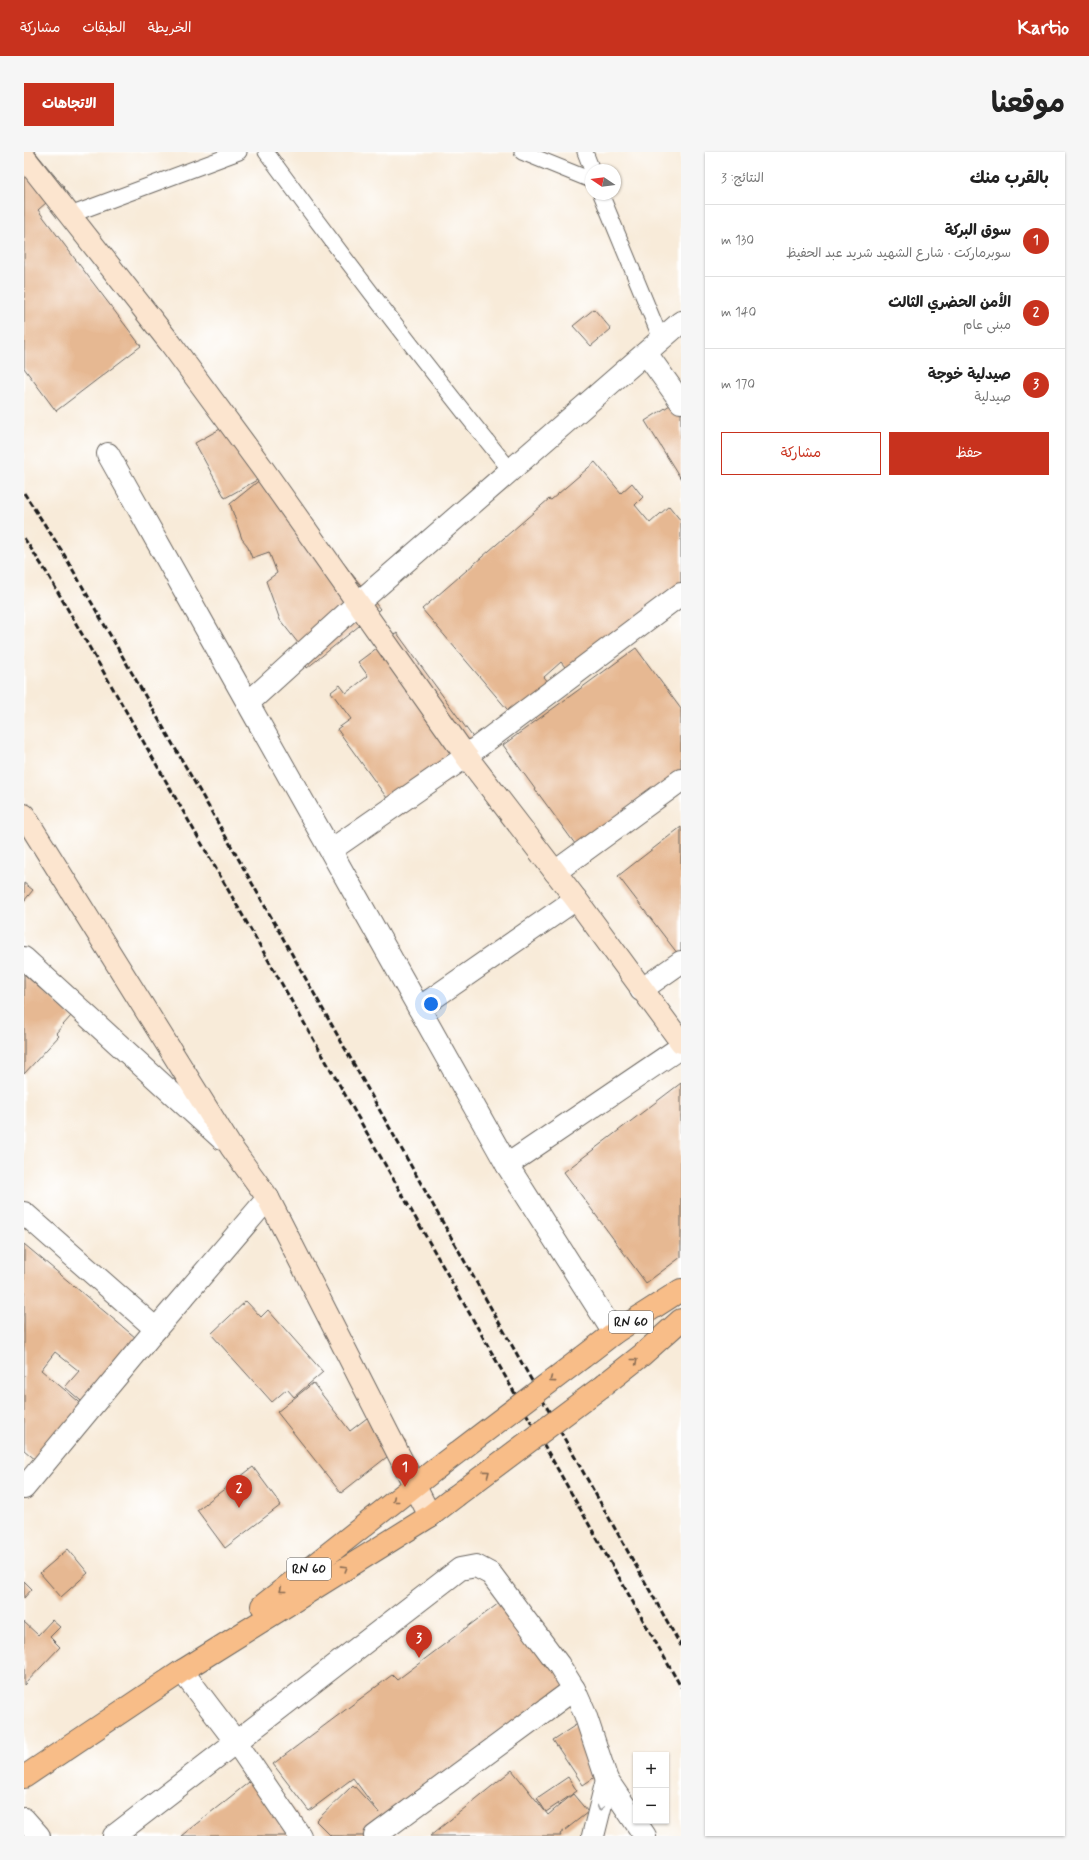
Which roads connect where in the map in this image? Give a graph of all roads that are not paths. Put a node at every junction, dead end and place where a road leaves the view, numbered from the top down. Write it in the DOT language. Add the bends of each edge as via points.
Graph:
graph roads {
  1 [pos="239,152"];
  2 [pos="266,152"];
  3 [pos="522,152"];
  4 [pos="585,152"];
  5 [pos="24,157"];
  6 [pos="590,164"];
  7 [pos="585,178"];
  8 [pos="603,200"];
  9 [pos="70,215"];
  10 [pos="681,322"];
  11 [pos="654,346"];
  12 [pos="681,402"];
  13 [pos="108,454"];
  14 [pos="511,470"];
  15 [pos="681,594"];
  16 [pos="357,604"];
  17 [pos="248,703"];
  18 [pos="466,756"];
  19 [pos="681,780"];
  20 [pos="24,815"];
  21 [pos="330,850"];
  22 [pos="555,872"];
  23 [pos="576,899"];
  24 [pos="24,958"];
  25 [pos="681,962"];
  26 [pos="641,990"];
  27 [pos="419,1008"];
  28 [pos="681,1042"];
  29 [pos="681,1047"];
  30 [pos="231,1147"];
  31 [pos="507,1165"];
  32 [pos="268,1198"];
  33 [pos="24,1213"];
  34 [pos="681,1290"];
  35 [pos="681,1320"];
  36 [pos="156,1329"];
  37 [pos="614,1333"];
  38 [pos="414,1485"];
  39 [pos="24,1488"];
  40 [pos="430,1516"];
  41 [pos="182,1671"];
  42 [pos="574,1689"];
  43 [pos="236,1742"];
  44 [pos="28,1768"];
  45 [pos="607,1780"];
  46 [pos="24,1819"];
  47 [pos="38,1836"];
  48 [pos="114,1836"];
  49 [pos="300,1836"];
  50 [pos="375,1836"];
  51 [pos="593,1836"];
  52 [pos="644,1836"];
  1 -- 9 [label="lane"];
  2 -- 14 [label="lane" via="329,238"];
  3 -- 7 [label="lane"];
  4 -- 6 [label="lane"];
  5 -- 9 [label="street"];
  8 -- 11 [label="lane"];
  9 -- 16 [label="street" via="176,350"];
  10 -- 11 [label="street"];
  11 -- 12 [label="street"];
  11 -- 14 [label="street"];
  13 -- 17 [label="street"];
  14 -- 16 [label="street"];
  15 -- 18 [label="street"];
  16 -- 17 [label="street"];
  16 -- 18 [label="street"];
  17 -- 21 [label="street"];
  18 -- 21 [label="street"];
  18 -- 22 [label="street"];
  19 -- 22 [label="street"];
  20 -- 30 [label="street"];
  21 -- 27 [label="street"];
  22 -- 23 [label="street"];
  23 -- 26 [label="street"];
  23 -- 27 [label="street"];
  24 -- 30 [label="street"];
  25 -- 26 [label="street"];
  26 -- 28 [label="street"];
  27 -- 31 [label="street"];
  29 -- 31 [label="street"];
  30 -- 32 [label="street"];
  31 -- 37 [label="street"];
  32 -- 36 [label="street"];
  32 -- 38 [label="street"];
  33 -- 36 [label="street"];
  34 -- 37 [label="main road, RN 60"];
  40 -- 35 [label="main road, RN 60, one-way, bridge" via="604,1385"];
  36 -- 39 [label="street"];
  37 -- 38 [label="main road, RN 60, one-way, bridge"];
  38 -- 40 [label="street"];
  38 -- 41 [label="main road, RN 60, one-way"];
  41 -- 40 [label="main road, RN 60, one-way"];
  41 -- 43 [label="street"];
  41 -- 44 [label="main road, RN 60"];
  42 -- 43 [label="street" via="491,1574 476,1566 460,1569"];
  42 -- 45 [label="street"];
  42 -- 50 [label="street"];
  43 -- 48 [label="street"];
  43 -- 49 [label="street"];
  45 -- 51 [label="street, one-way"];
  45 -- 52 [label="street"];
  46 -- 47 [label="street"];
}
